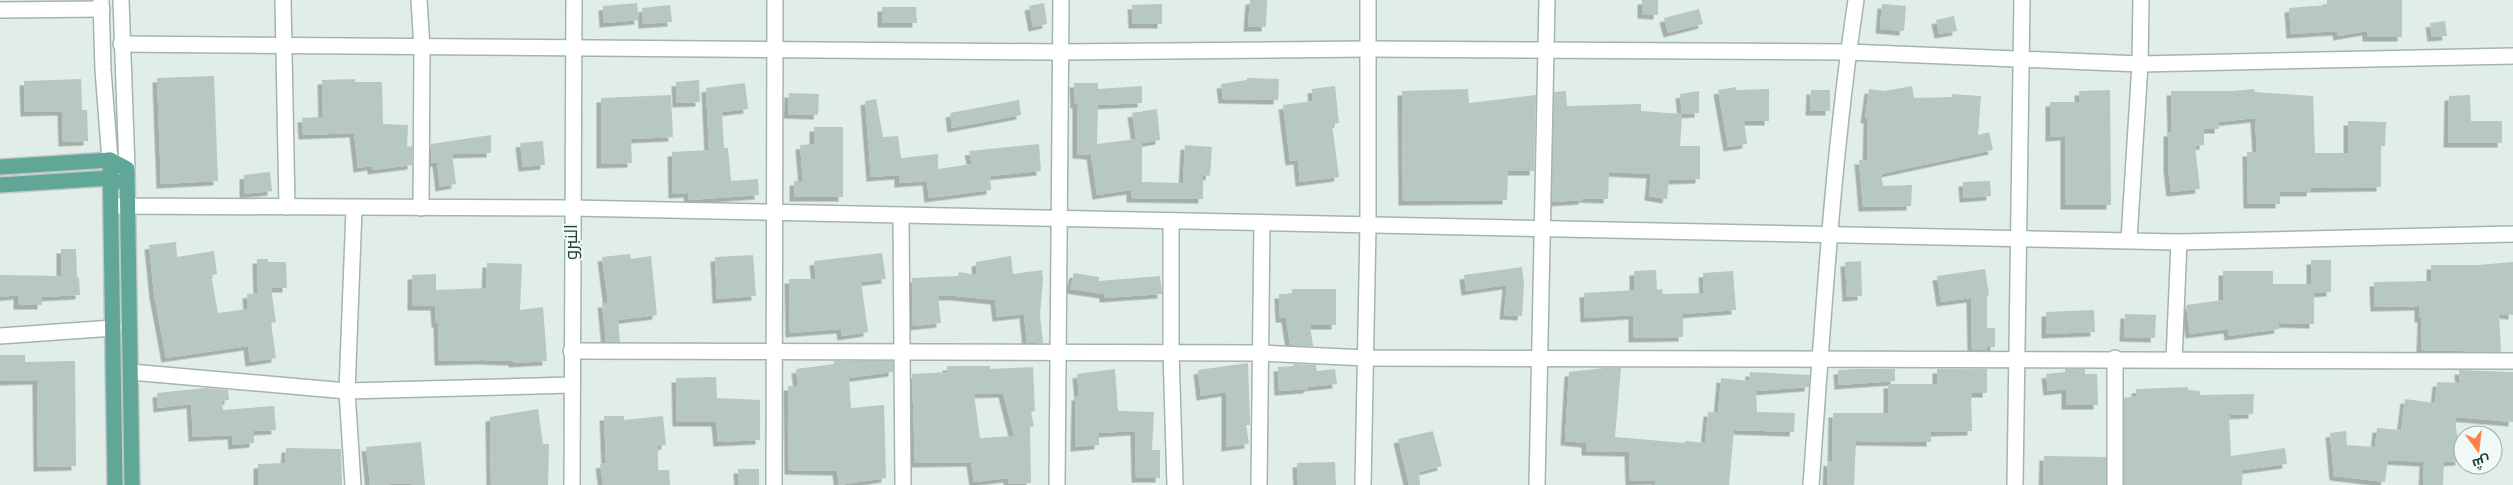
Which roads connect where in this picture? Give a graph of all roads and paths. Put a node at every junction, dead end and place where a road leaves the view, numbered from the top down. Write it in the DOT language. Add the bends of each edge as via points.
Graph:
graph roads {
  1 [pos="120,0"];
  2 [pos="283,0"];
  3 [pos="419,0"];
  4 [pos="574,0"];
  5 [pos="775,0"];
  6 [pos="1061,0"];
  7 [pos="1368,0"];
  8 [pos="1547,0"];
  9 [pos="1856,0"];
  10 [pos="2022,0"];
  11 [pos="2140,0"];
  12 [pos="102,5"];
  13 [pos="0,10"];
  14 [pos="121,44"];
  15 [pos="284,45"];
  16 [pos="422,48"];
  17 [pos="574,49"];
  18 [pos="1368,49"];
  19 [pos="774,50"];
  20 [pos="1545,50"];
  21 [pos="1060,52"];
  22 [pos="1848,52"];
  23 [pos="2513,56"];
  24 [pos="2022,60"];
  25 [pos="2140,64"];
  26 [pos="110,160"];
  27 [pos="0,168"];
  28 [pos="127,169"];
  29 [pos="110,178"];
  30 [pos="0,185"];
  31 [pos="126,187"];
  32 [pos="111,206"];
  33 [pos="128,207"];
  34 [pos="286,207"];
  35 [pos="421,208"];
  36 [pos="572,208"];
  37 [pos="354,209"];
  38 [pos="774,212"];
  39 [pos="901,215"];
  40 [pos="1060,219"];
  41 [pos="1171,221"];
  42 [pos="1262,223"];
  43 [pos="1368,225"];
  44 [pos="1542,227"];
  45 [pos="2513,234"];
  46 [pos="1830,236"];
  47 [pos="2129,239"];
  48 [pos="2018,240"];
  49 [pos="2179,242"];
  50 [pos="113,328"];
  51 [pos="0,336"];
  52 [pos="571,351"];
  53 [pos="774,351"];
  54 [pos="902,351"];
  55 [pos="1171,352"];
  56 [pos="1057,353"];
  57 [pos="1261,353"];
  58 [pos="1541,357"];
  59 [pos="1821,357"];
  60 [pos="1367,358"];
  61 [pos="2019,358"];
  62 [pos="2115,358"];
  63 [pos="2174,360"];
  64 [pos="2513,361"];
  65 [pos="131,372"];
  66 [pos="571,386"];
  67 [pos="347,391"];
  68 [pos="114,485"];
  69 [pos="132,485"];
  70 [pos="353,485"];
  71 [pos="572,485"];
  72 [pos="774,485"];
  73 [pos="903,485"];
  74 [pos="1057,485"];
  75 [pos="1175,485"];
  76 [pos="1259,485"];
  77 [pos="1364,485"];
  78 [pos="1537,485"];
  79 [pos="1811,485"];
  80 [pos="2015,485"];
  81 [pos="2115,485"];
  1 -- 14 [label="street"];
  2 -- 15 [label="street"];
  3 -- 16 [label="street"];
  4 -- 17 [label="street, النبرو"];
  5 -- 19 [label="street"];
  6 -- 21 [label="street"];
  7 -- 18 [label="street"];
  8 -- 20 [label="street"];
  9 -- 22 [label="street"];
  10 -- 24 [label="street"];
  11 -- 25 [label="street"];
  12 -- 13 [label="street"];
  12 -- 26 [label="street"];
  14 -- 15 [label="street"];
  14 -- 28 [label="street"];
  15 -- 16 [label="street"];
  15 -- 34 [label="street"];
  16 -- 17 [label="street"];
  16 -- 35 [label="street"];
  17 -- 19 [label="street"];
  17 -- 36 [label="street, النبرو"];
  18 -- 20 [label="street"];
  18 -- 21 [label="street"];
  18 -- 43 [label="street"];
  19 -- 21 [label="street"];
  19 -- 38 [label="street"];
  20 -- 22 [label="street"];
  20 -- 44 [label="street"];
  21 -- 40 [label="street"];
  22 -- 24 [label="street"];
  22 -- 46 [label="street"];
  23 -- 25 [label="street"];
  24 -- 25 [label="street"];
  24 -- 48 [label="street"];
  25 -- 47 [label="street"];
  26 -- 27 [label="main road"];
  26 -- 28 [label="main road"];
  26 -- 29 [label="main road"];
  28 -- 31 [label="main road"];
  29 -- 30 [label="main road"];
  29 -- 31 [label="main road"];
  29 -- 32 [label="main road"];
  31 -- 33 [label="main road"];
  32 -- 33 [label="street"];
  32 -- 50 [label="main road"];
  33 -- 34 [label="street"];
  33 -- 65 [label="main road"];
  34 -- 37 [label="street"];
  35 -- 36 [label="street"];
  35 -- 37 [label="street"];
  36 -- 38 [label="street"];
  36 -- 52 [label="street, النبرو"];
  37 -- 67 [label="street"];
  38 -- 39 [label="street"];
  38 -- 53 [label="street"];
  39 -- 40 [label="street"];
  39 -- 54 [label="street"];
  40 -- 41 [label="street"];
  40 -- 56 [label="street"];
  41 -- 42 [label="street"];
  41 -- 55 [label="street"];
  42 -- 43 [label="street"];
  42 -- 57 [label="street"];
  43 -- 44 [label="street"];
  43 -- 60 [label="street"];
  44 -- 46 [label="street"];
  44 -- 58 [label="street"];
  45 -- 49 [label="street"];
  46 -- 48 [label="street"];
  46 -- 59 [label="street"];
  47 -- 48 [label="street"];
  47 -- 49 [label="street"];
  48 -- 61 [label="street"];
  49 -- 63 [label="street"];
  50 -- 51 [label="street"];
  50 -- 68 [label="main road"];
  52 -- 53 [label="street"];
  52 -- 66 [label="street, النبرو"];
  53 -- 54 [label="street"];
  53 -- 72 [label="street"];
  54 -- 56 [label="street"];
  54 -- 73 [label="street"];
  55 -- 56 [label="street"];
  55 -- 57 [label="street"];
  55 -- 75 [label="street"];
  56 -- 74 [label="street"];
  57 -- 60 [label="street"];
  57 -- 76 [label="street"];
  58 -- 59 [label="street"];
  58 -- 60 [label="street"];
  58 -- 78 [label="street"];
  59 -- 61 [label="street"];
  59 -- 79 [label="street"];
  60 -- 77 [label="street"];
  61 -- 62 [label="street"];
  61 -- 80 [label="street"];
  62 -- 63 [label="street"];
  62 -- 81 [label="street"];
  63 -- 64 [label="street"];
  65 -- 67 [label="street"];
  65 -- 69 [label="main road"];
  66 -- 67 [label="street"];
  66 -- 71 [label="street, النبرو"];
  67 -- 70 [label="street"];
}
